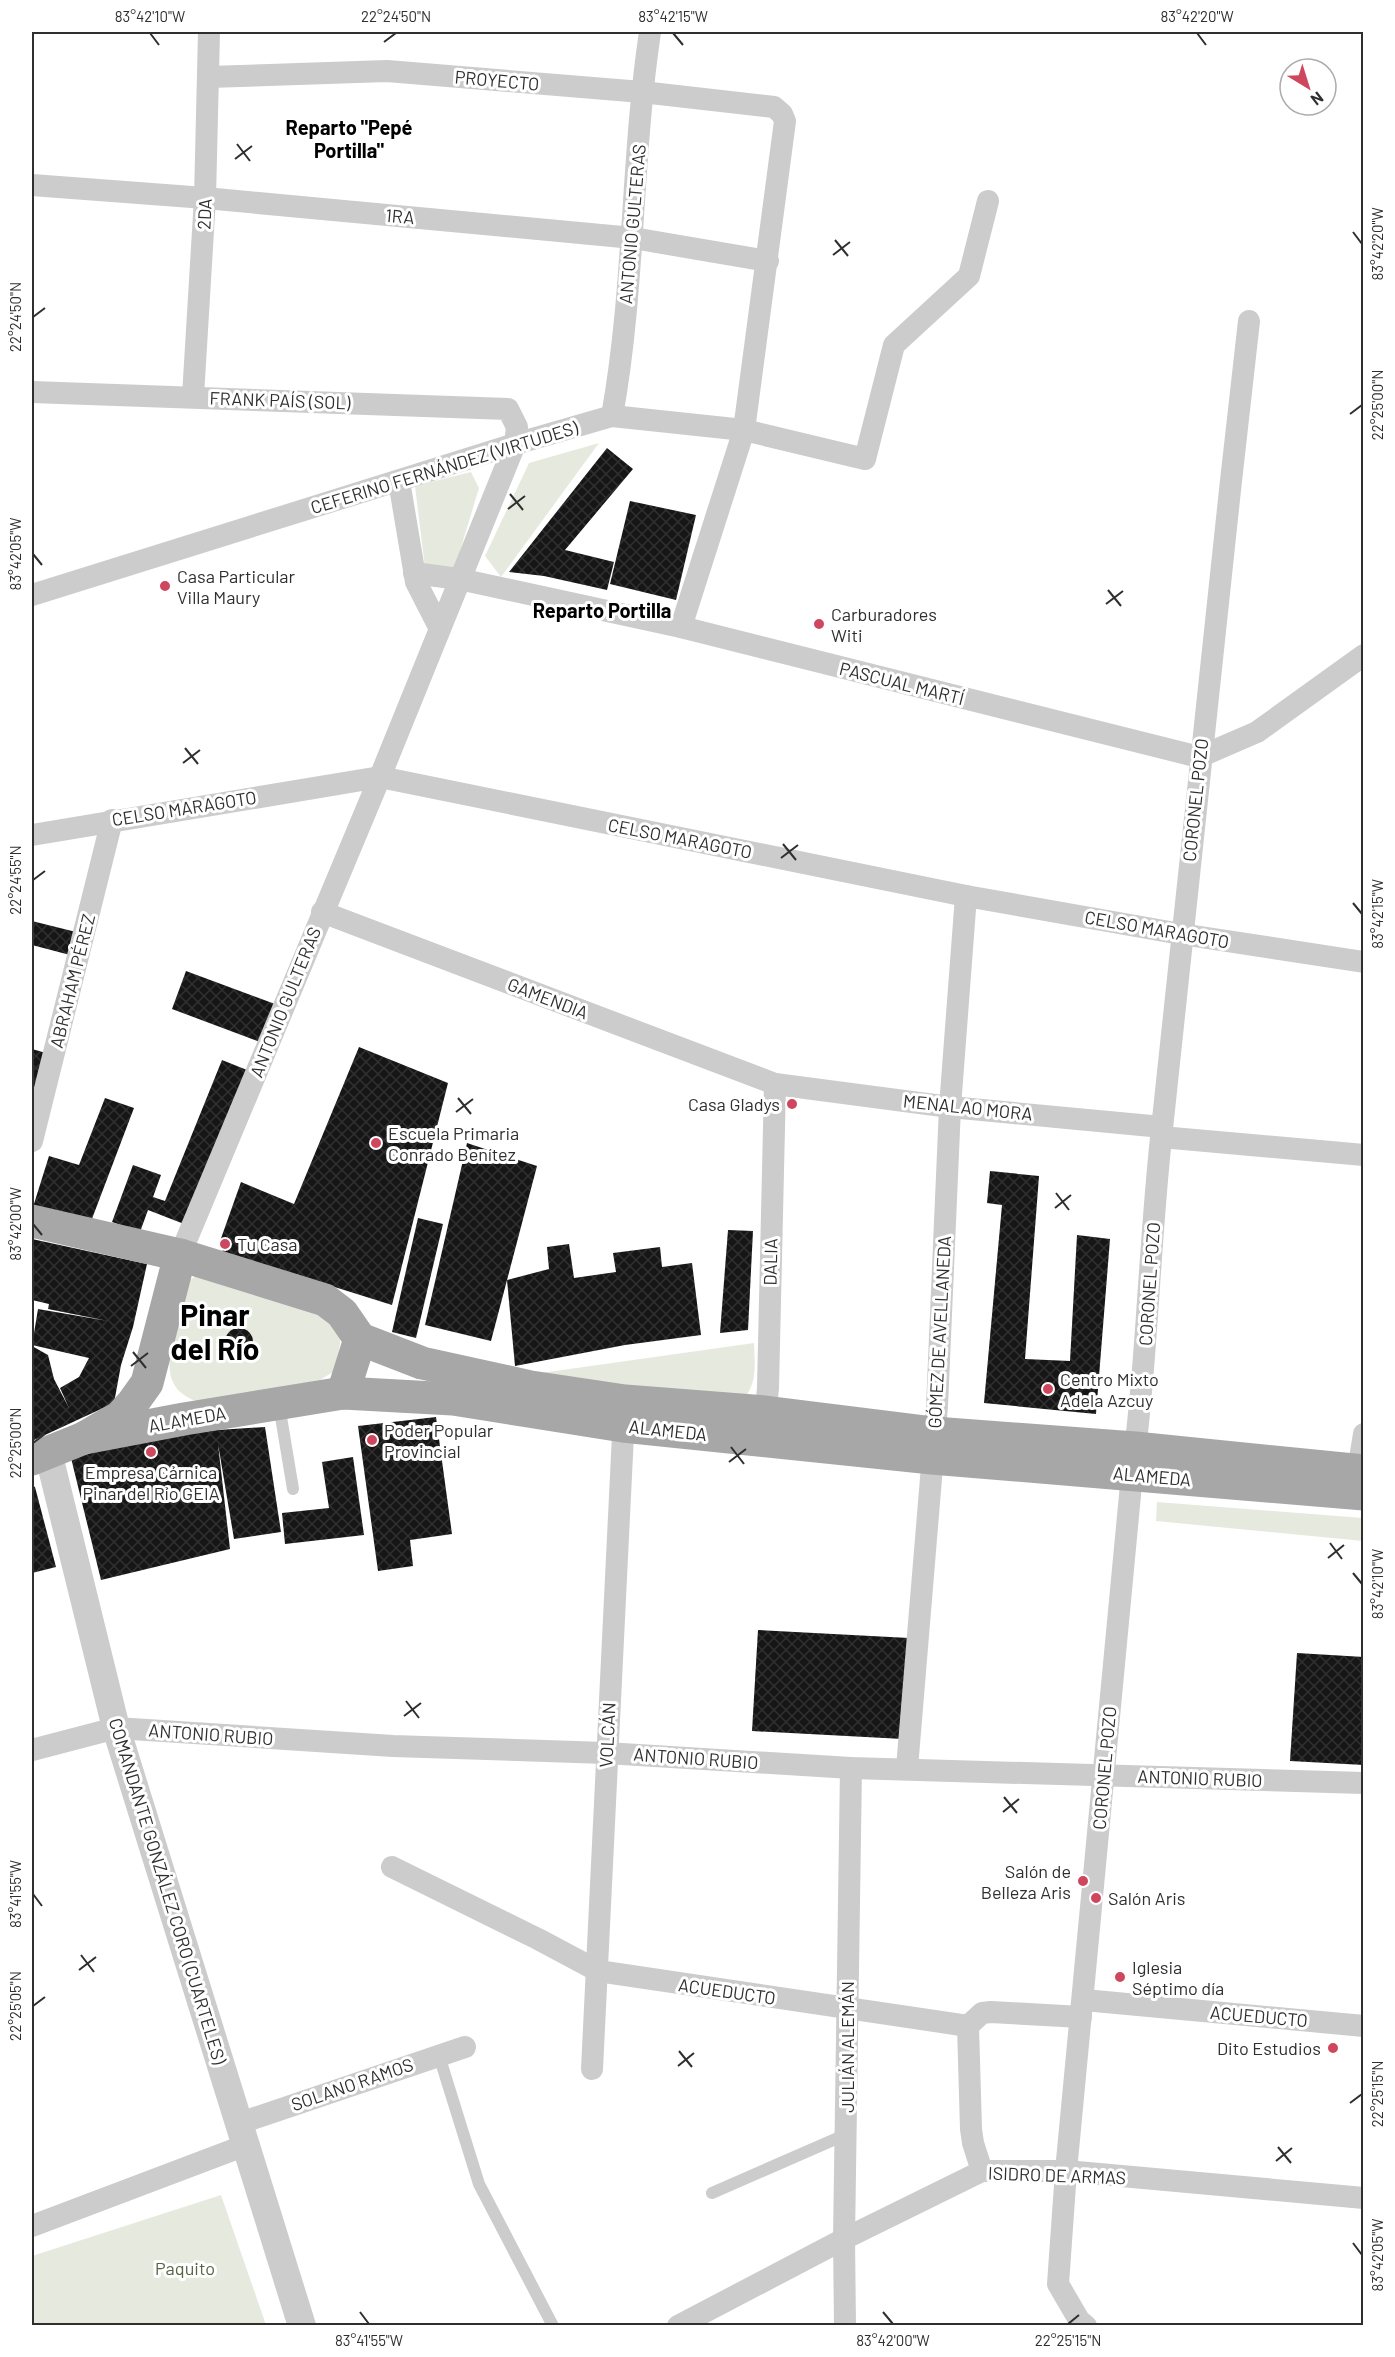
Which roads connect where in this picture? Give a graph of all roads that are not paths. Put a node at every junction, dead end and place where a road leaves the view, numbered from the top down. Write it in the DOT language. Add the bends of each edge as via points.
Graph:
graph roads {
  1 [pos="209,32"];
  2 [pos="650,32"];
  3 [pos="208,77"];
  4 [pos="642,92"];
  5 [pos="32,185"];
  6 [pos="205,198"];
  7 [pos="988,201"];
  8 [pos="633,238"];
  9 [pos="768,261"];
  10 [pos="1249,321"];
  11 [pos="32,392"];
  12 [pos="193,396"];
  13 [pos="612,416"];
  14 [pos="744,430"];
  15 [pos="516,435"];
  16 [pos="399,481"];
  17 [pos="414,573"];
  18 [pos="459,579"];
  19 [pos="32,596"];
  20 [pos="439,627"];
  21 [pos="681,627"];
  22 [pos="1364,655"];
  23 [pos="1199,757"];
  24 [pos="380,777"];
  25 [pos="112,820"];
  26 [pos="32,835"];
  27 [pos="966,896"];
  28 [pos="322,912"];
  29 [pos="1181,934"];
  30 [pos="1364,962"];
  31 [pos="775,1084"];
  32 [pos="950,1107"];
  33 [pos="1162,1132"];
  34 [pos="32,1141"];
  35 [pos="1364,1155"];
  36 [pos="32,1221"];
  37 [pos="180,1255"];
  38 [pos="360,1339"];
  39 [pos="147,1383"];
  40 [pos="343,1393"];
  41 [pos="279,1404"];
  42 [pos="624,1413"];
  43 [pos="184,1419"];
  44 [pos="764,1426"];
  45 [pos="1364,1434"];
  46 [pos="84,1438"];
  47 [pos="933,1445"];
  48 [pos="40,1455"];
  49 [pos="1133,1461"];
  50 [pos="1360,1482"];
  51 [pos="293,1489"];
  52 [pos="116,1728"];
  53 [pos="32,1750"];
  54 [pos="606,1753"];
  55 [pos="851,1768"];
  56 [pos="907,1768"];
  57 [pos="1104,1775"];
  58 [pos="1364,1783"];
  59 [pos="392,1867"];
  60 [pos="598,1971"];
  61 [pos="847,2008"];
  62 [pos="1083,2008"];
  63 [pos="968,2026"];
  64 [pos="1364,2026"];
  65 [pos="465,2047"];
  66 [pos="436,2056"];
  67 [pos="592,2069"];
  68 [pos="243,2134"];
  69 [pos="847,2134"];
  70 [pos="982,2171"];
  71 [pos="1066,2171"];
  72 [pos="712,2193"];
  73 [pos="1364,2198"];
  74 [pos="32,2226"];
  75 [pos="844,2239"];
  76 [pos="302,2325"];
  77 [pos="553,2325"];
  78 [pos="678,2325"];
  79 [pos="845,2325"];
  80 [pos="1086,2325"];
  1 -- 3 [label="street, 2DA"];
  2 -- 4 [label="street, ANTONIO GULTERAS"];
  3 -- 4 [label="street, PROYECTO" via="387,71"];
  3 -- 6 [label="street, 2DA"];
  4 -- 8 [label="street, ANTONIO GULTERAS"];
  4 -- 9 [label="street, PROYECTO" via="774,107 782,114 785,121"];
  5 -- 6 [label="street, 1RA"];
  6 -- 8 [label="street, 1RA"];
  6 -- 12 [label="street, 2DA"];
  7 -- 14 [label="street, CEFERINO FERNÁNDEZ (VIRTUDES)" via="969,276 894,345 865,459"];
  8 -- 9 [label="street, 1RA"];
  8 -- 13 [label="street, ANTONIO GULTERAS"];
  9 -- 14 [label="street"];
  10 -- 23 [label="street, CORONEL POZO"];
  11 -- 12 [label="street, FRANK PAÍS (SOL)"];
  12 -- 15 [label="street, FRANK PAÍS (SOL)" via="508,409"];
  13 -- 14 [label="street, CEFERINO FERNÁNDEZ (VIRTUDES)"];
  13 -- 15 [label="street, CEFERINO FERNÁNDEZ (VIRTUDES)"];
  14 -- 21 [label="street"];
  15 -- 16 [label="street, CEFERINO FERNÁNDEZ (VIRTUDES)"];
  15 -- 18 [label="street, ANTONIO GULTERAS"];
  16 -- 17 [label="street"];
  16 -- 19 [label="street, CEFERINO FERNÁNDEZ (VIRTUDES)"];
  17 -- 18 [label="street, PASCUAL MARTÍ"];
  17 -- 20 [label="street"];
  18 -- 20 [label="street, ANTONIO GULTERAS"];
  18 -- 21 [label="street, PASCUAL MARTÍ"];
  20 -- 24 [label="street, ANTONIO GULTERAS"];
  21 -- 23 [label="street, PASCUAL MARTÍ"];
  22 -- 23 [label="street" via="1257,732"];
  23 -- 29 [label="street, CORONEL POZO"];
  24 -- 25 [label="street, CELSO MARAGOTO"];
  24 -- 27 [label="street, CELSO MARAGOTO"];
  24 -- 28 [label="street, ANTONIO GULTERAS"];
  25 -- 26 [label="street, CELSO MARAGOTO"];
  25 -- 34 [label="street, ABRAHAM PÉREZ"];
  27 -- 29 [label="street, CELSO MARAGOTO"];
  27 -- 32 [label="street, GÓMEZ DE AVELLANEDA"];
  28 -- 31 [label="street, GAMENDIA"];
  28 -- 37 [label="street, ANTONIO GULTERAS"];
  29 -- 30 [label="street, CELSO MARAGOTO"];
  29 -- 33 [label="street, CORONEL POZO"];
  31 -- 32 [label="street, MENALAO MORA"];
  31 -- 44 [label="street, DALIA"];
  32 -- 33 [label="street, MENALAO MORA"];
  32 -- 47 [label="street, GÓMEZ DE AVELLANEDA"];
  33 -- 35 [label="street, MENALAO MORA"];
  33 -- 49 [label="street, CORONEL POZO"];
  36 -- 37 [label="main road"];
  37 -- 38 [label="main road" via="325,1300 342,1313"];
  37 -- 39 [label="main road, ANTONIO GULTERAS"];
  38 -- 40 [label="main road"];
  38 -- 42 [label="main road, ALAMEDA" via="422,1363"];
  39 -- 43 [label="main road" via="158,1404"];
  39 -- 46 [label="main road, ANTONIO GULTERAS" via="120,1417"];
  40 -- 41 [label="main road, ALAMEDA"];
  40 -- 42 [label="main road, ALAMEDA"];
  41 -- 43 [label="main road, ALAMEDA"];
  41 -- 51 [label="lane"];
  42 -- 44 [label="main road, ALAMEDA"];
  42 -- 54 [label="street, VOLCÁN"];
  43 -- 46 [label="main road, ALAMEDA"];
  44 -- 47 [label="main road, ALAMEDA"];
  45 -- 50 [label="street"];
  46 -- 48 [label="main road"];
  47 -- 49 [label="main road, ALAMEDA"];
  47 -- 56 [label="street, GÓMEZ DE AVELLANEDA"];
  48 -- 52 [label="street, COMANDANTE GONZÁLEZ CORO (CUARTELES)"];
  49 -- 50 [label="main road, ALAMEDA"];
  49 -- 57 [label="street, CORONEL POZO"];
  52 -- 53 [label="street, ANTONIO RUBIO"];
  52 -- 54 [label="street, ANTONIO RUBIO" via="393,1746"];
  52 -- 68 [label="street, COMANDANTE GONZÁLEZ CORO (CUARTELES)"];
  54 -- 55 [label="street, ANTONIO RUBIO"];
  54 -- 60 [label="street, VOLCÁN"];
  55 -- 56 [label="street, ANTONIO RUBIO"];
  55 -- 61 [label="street, JULIÁN ALEMÁN"];
  56 -- 57 [label="street, ANTONIO RUBIO"];
  57 -- 58 [label="street, ANTONIO RUBIO"];
  57 -- 62 [label="street, CORONEL POZO"];
  59 -- 60 [label="street, ACUEDUCTO"];
  60 -- 61 [label="street, ACUEDUCTO"];
  60 -- 67 [label="street, VOLCÁN"];
  61 -- 63 [label="street, ACUEDUCTO"];
  61 -- 69 [label="street, JULIÁN ALEMÁN"];
  62 -- 63 [label="street, ACUEDUCTO" via="982,2013"];
  62 -- 64 [label="street, ACUEDUCTO"];
  62 -- 71 [label="street, CORONEL POZO"];
  63 -- 70 [label="street" via="971,2129"];
  65 -- 66 [label="street, SOLANO RAMOS"];
  66 -- 68 [label="street, SOLANO RAMOS"];
  66 -- 77 [label="lane" via="479,2184"];
  68 -- 74 [label="street, SOLANO RAMOS"];
  68 -- 76 [label="street, COMANDANTE GONZÁLEZ CORO (CUARTELES)"];
  69 -- 72 [label="lane"];
  69 -- 75 [label="street, JULIÁN ALEMÁN"];
  70 -- 71 [label="street, ISIDRO DE ARMAS"];
  70 -- 75 [label="street, ISIDRO DE ARMAS"];
  71 -- 73 [label="street, ISIDRO DE ARMAS"];
  71 -- 80 [label="street, CORONEL POZO" via="1059,2284 1078,2320"];
  75 -- 78 [label="street, ISIDRO DE ARMAS"];
  75 -- 79 [label="street, JULIÁN ALEMÁN"];
}
